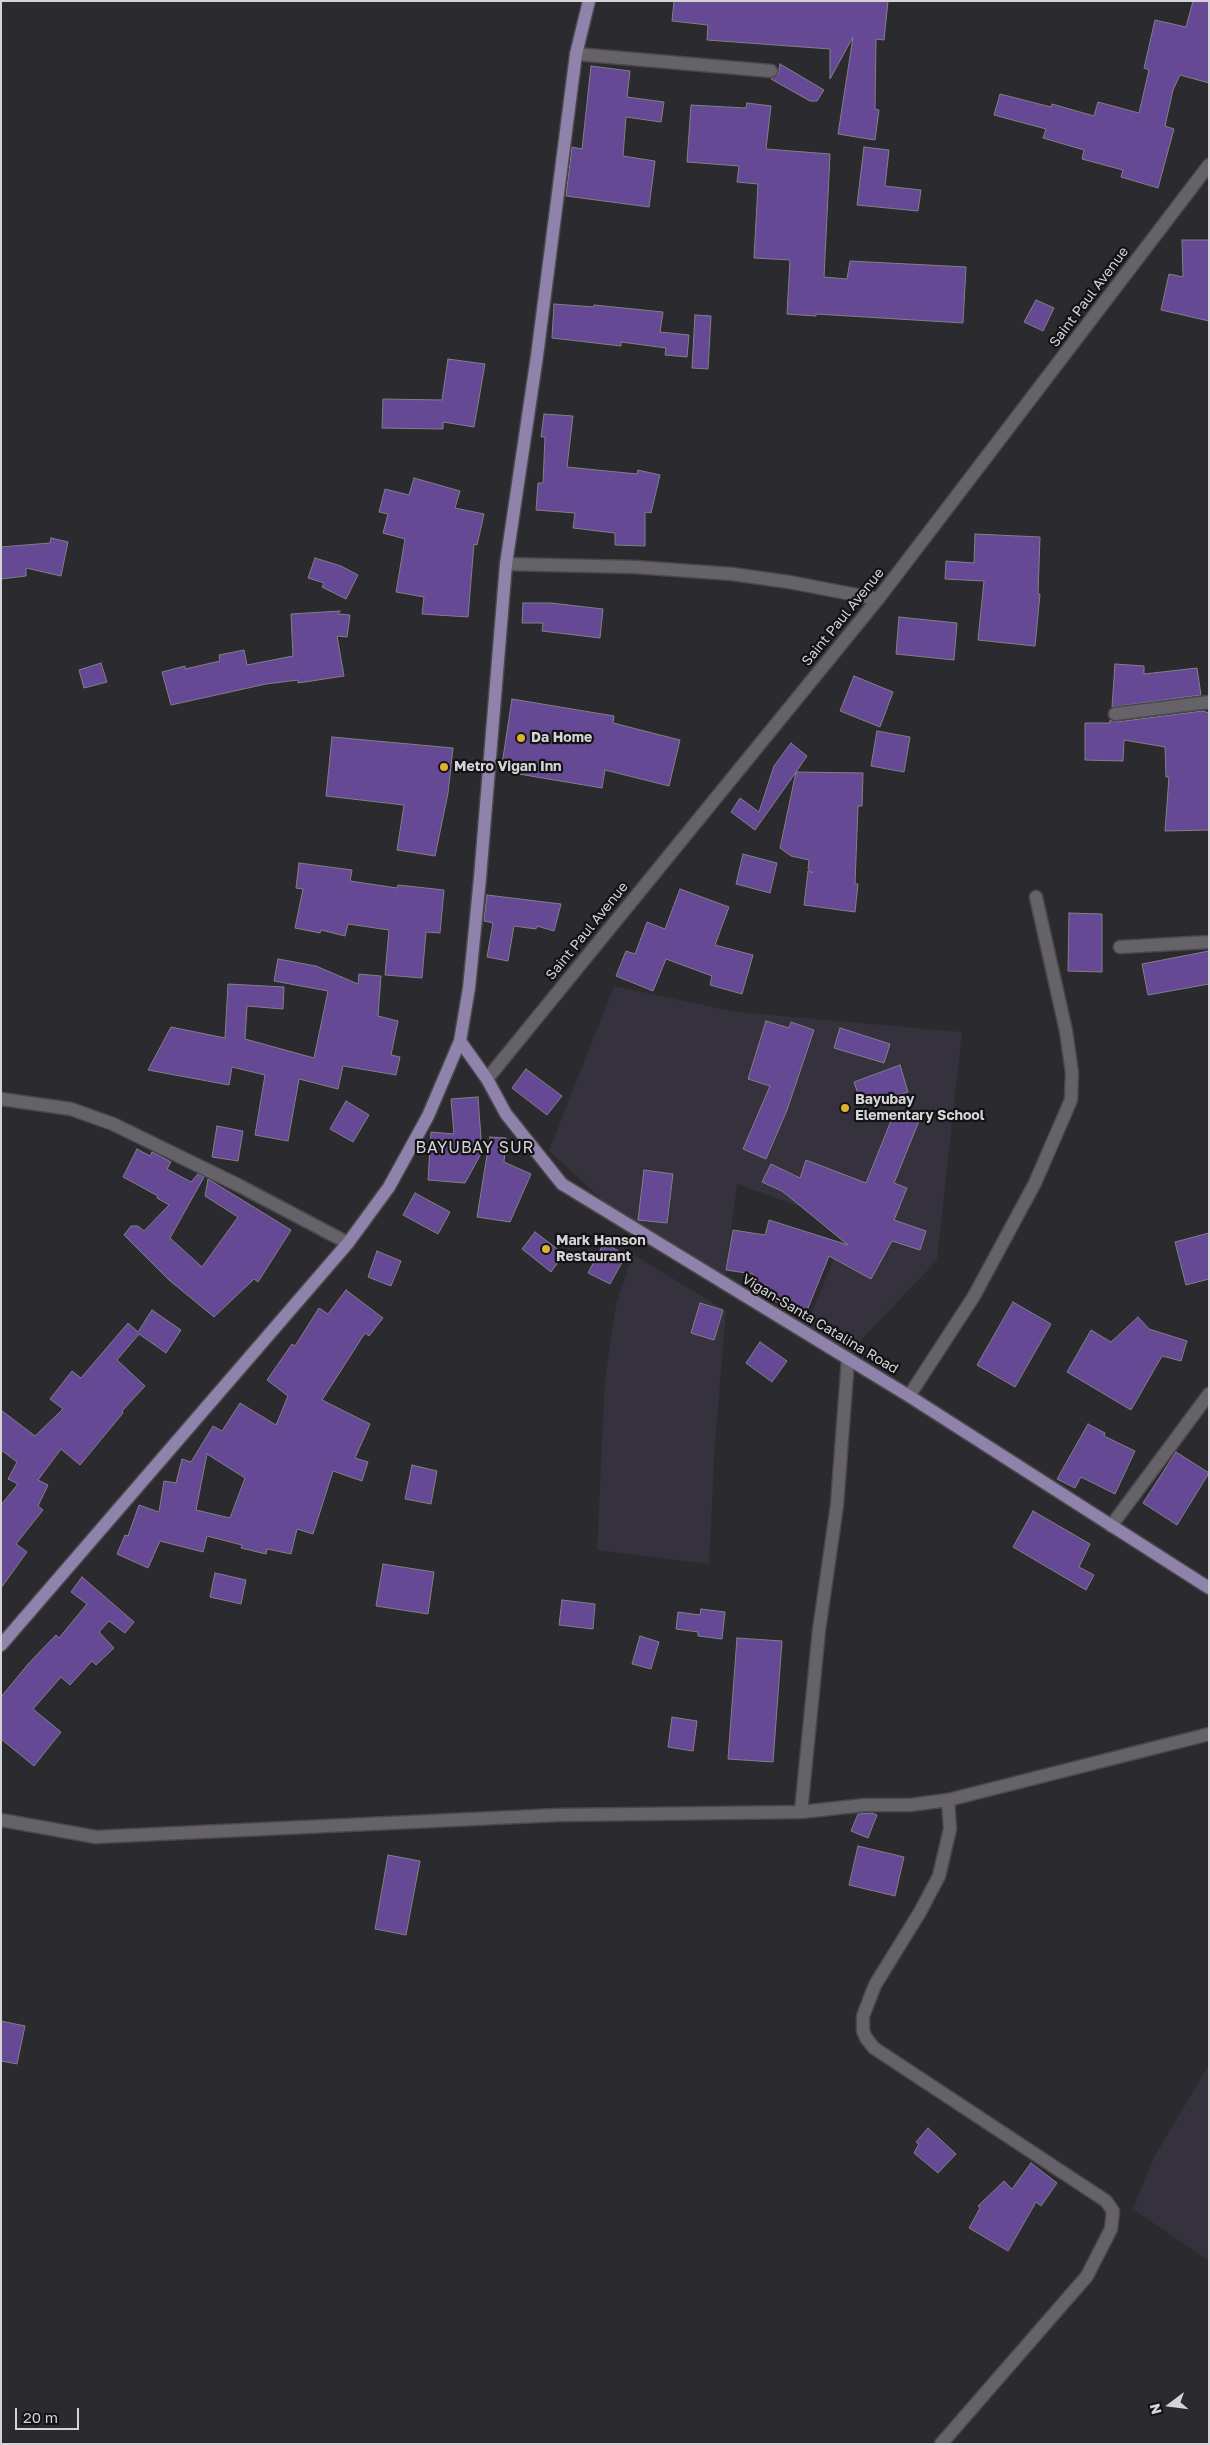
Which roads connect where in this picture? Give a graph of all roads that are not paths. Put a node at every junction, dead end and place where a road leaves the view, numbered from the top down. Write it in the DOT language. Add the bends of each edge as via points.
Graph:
graph roads {
  1 [pos="589,1"];
  2 [pos="576,54"];
  3 [pos="771,71"];
  4 [pos="1209,164"];
  5 [pos="506,564"];
  6 [pos="878,599"];
  7 [pos="1209,702"];
  8 [pos="1115,714"];
  9 [pos="1036,897"];
  10 [pos="1209,942"];
  11 [pos="1120,947"];
  12 [pos="460,1041"];
  13 [pos="487,1079"];
  14 [pos="1,1099"];
  15 [pos="348,1243"];
  16 [pos="848,1359"];
  17 [pos="1209,1394"];
  18 [pos="909,1396"];
  19 [pos="1111,1526"];
  20 [pos="1209,1588"];
  21 [pos="1,1645"];
  22 [pos="1209,1734"];
  23 [pos="948,1800"];
  24 [pos="801,1812"];
  25 [pos="1,1820"];
  26 [pos="941,2444"];
  1 -- 2 [label="main road"];
  2 -- 3 [label="street"];
  2 -- 5 [label="main road"];
  4 -- 6 [label="street, Saint Paul Avenue"];
  5 -- 6 [label="street" via="635,567 732,574"];
  5 -- 12 [label="main road" via="478,896"];
  6 -- 13 [label="street, Saint Paul Avenue"];
  7 -- 8 [label="street"];
  9 -- 18 [label="street" via="1066,1031 1072,1073 1071,1100 1035,1183 979,1287"];
  10 -- 11 [label="street"];
  12 -- 13 [label="main road, Vigan-Santa Catalina Road"];
  12 -- 15 [label="main road" via="428,1116 394,1179"];
  13 -- 16 [label="main road, Vigan-Santa Catalina Road" via="506,1114 562,1184"];
  14 -- 15 [label="street" via="71,1109 113,1124"];
  15 -- 21 [label="main road"];
  16 -- 18 [label="main road, Vigan-Santa Catalina Road"];
  16 -- 24 [label="street" via="837,1505 819,1630"];
  17 -- 19 [label="street"];
  18 -- 19 [label="main road, Vigan-Santa Catalina Road"];
  19 -- 20 [label="main road, Vigan-Santa Catalina Road"];
  22 -- 23 [label="street"];
  23 -- 24 [label="street"];
  23 -- 26 [label="street" via="950,1829 939,1876 874,1985 863,2016 866,2038 874,2048 1106,2201 1113,2211 1111,2229 1088,2276"];
  24 -- 25 [label="street" via="558,1816 96,1837"];
}
